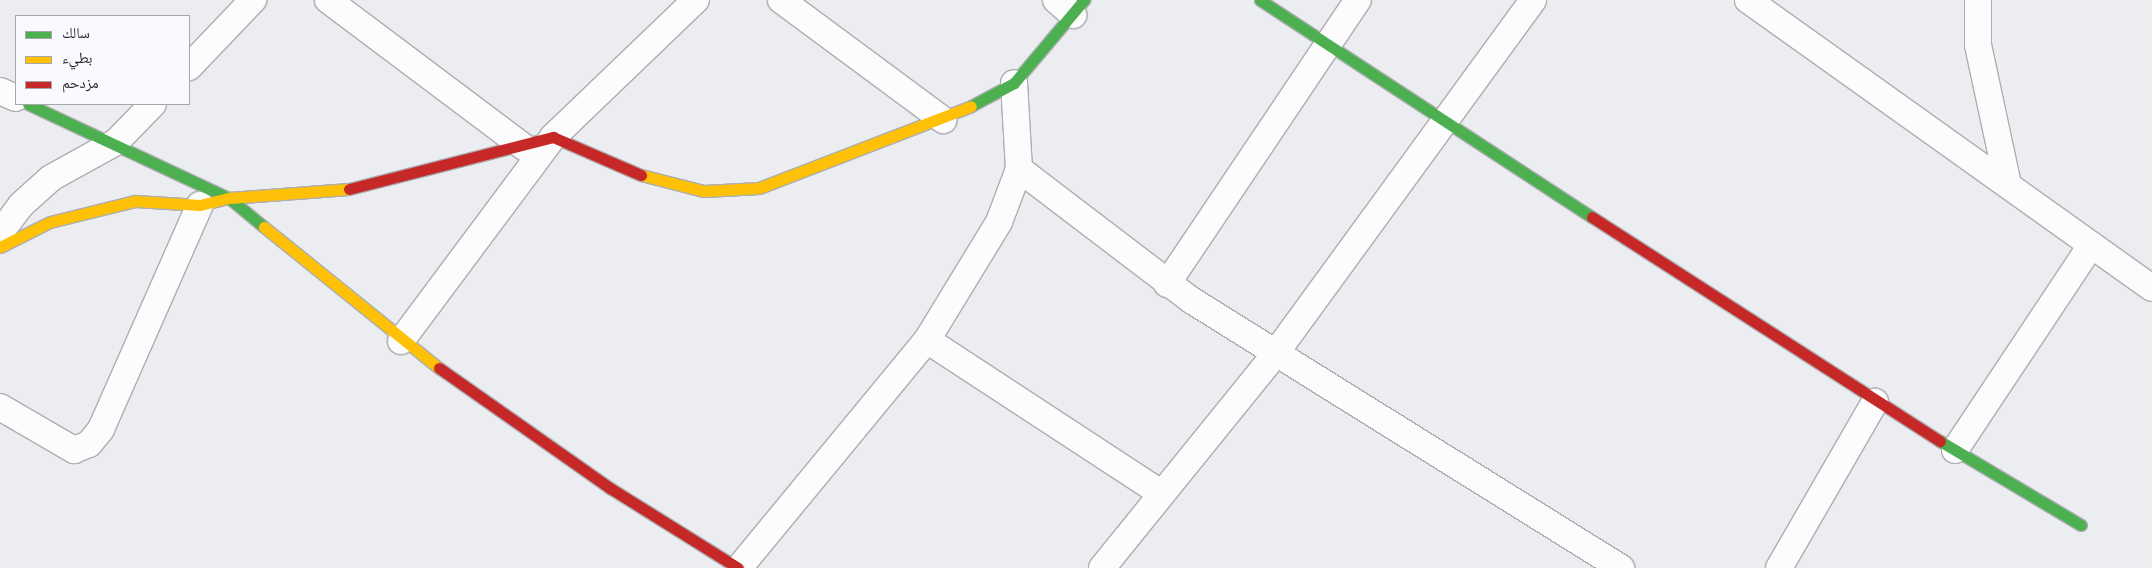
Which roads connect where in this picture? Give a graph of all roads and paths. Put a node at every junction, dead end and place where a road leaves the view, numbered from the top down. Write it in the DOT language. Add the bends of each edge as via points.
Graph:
graph roads {
  1 [pos="253,0"];
  2 [pos="328,0"];
  3 [pos="696,0"];
  4 [pos="781,0"];
  5 [pos="1260,0"];
  6 [pos="1358,0"];
  7 [pos="1534,0"];
  8 [pos="1748,0"];
  9 [pos="1978,0"];
  10 [pos="1071,5"];
  11 [pos="1328,44"];
  12 [pos="190,66"];
  13 [pos="1014,83"];
  14 [pos="0,91"];
  15 [pos="15,98"];
  16 [pos="30,105"];
  17 [pos="152,105"];
  18 [pos="943,120"];
  19 [pos="1445,121"];
  20 [pos="553,137"];
  21 [pos="116,142"];
  22 [pos="524,147"];
  23 [pos="1020,169"];
  24 [pos="2008,185"];
  25 [pos="229,198"];
  26 [pos="200,205"];
  27 [pos="0,233"];
  28 [pos="2091,245"];
  29 [pos="0,247"];
  30 [pos="1167,284"];
  31 [pos="2152,288"];
  32 [pos="927,340"];
  33 [pos="401,341"];
  34 [pos="1275,354"];
  35 [pos="1875,402"];
  36 [pos="0,407"];
  37 [pos="1955,450"];
  38 [pos="1160,493"];
  39 [pos="2081,525"];
  40 [pos="739,568"];
  41 [pos="1102,568"];
  42 [pos="1621,568"];
  43 [pos="1779,568"];
  1 -- 12 [label="street"];
  2 -- 22 [label="street"];
  3 -- 20 [label="street"];
  4 -- 18 [label="street"];
  5 -- 11 [label="street"];
  6 -- 11 [label="street"];
  7 -- 19 [label="street"];
  8 -- 24 [label="street"];
  9 -- 24 [label="street" via="1978,45"];
  10 -- 13 [label="street"];
  11 -- 19 [label="street"];
  11 -- 30 [label="street"];
  13 -- 18 [label="street"];
  13 -- 23 [label="street"];
  14 -- 15 [label="street"];
  16 -- 21 [label="street"];
  17 -- 21 [label="street"];
  18 -- 20 [label="street" via="759,188 704,191 647,178"];
  19 -- 34 [label="street"];
  19 -- 35 [label="street"];
  20 -- 22 [label="street"];
  20 -- 33 [label="street"];
  21 -- 25 [label="street"];
  21 -- 27 [label="street" via="51,178 21,205"];
  22 -- 25 [label="street" via="365,188"];
  23 -- 30 [label="street"];
  23 -- 32 [label="street" via="999,222"];
  24 -- 28 [label="street"];
  25 -- 26 [label="street"];
  25 -- 33 [label="street"];
  26 -- 29 [label="street" via="135,201 50,222"];
  26 -- 36 [label="street" via="101,429 89,444 74,450"];
  28 -- 31 [label="street"];
  28 -- 37 [label="street"];
  30 -- 34 [label="street"];
  32 -- 38 [label="street"];
  32 -- 40 [label="street"];
  33 -- 40 [label="street" via="610,488"];
  34 -- 38 [label="street"];
  34 -- 42 [label="street"];
  35 -- 37 [label="street"];
  35 -- 43 [label="street"];
  37 -- 39 [label="street"];
  38 -- 41 [label="street"];
}
